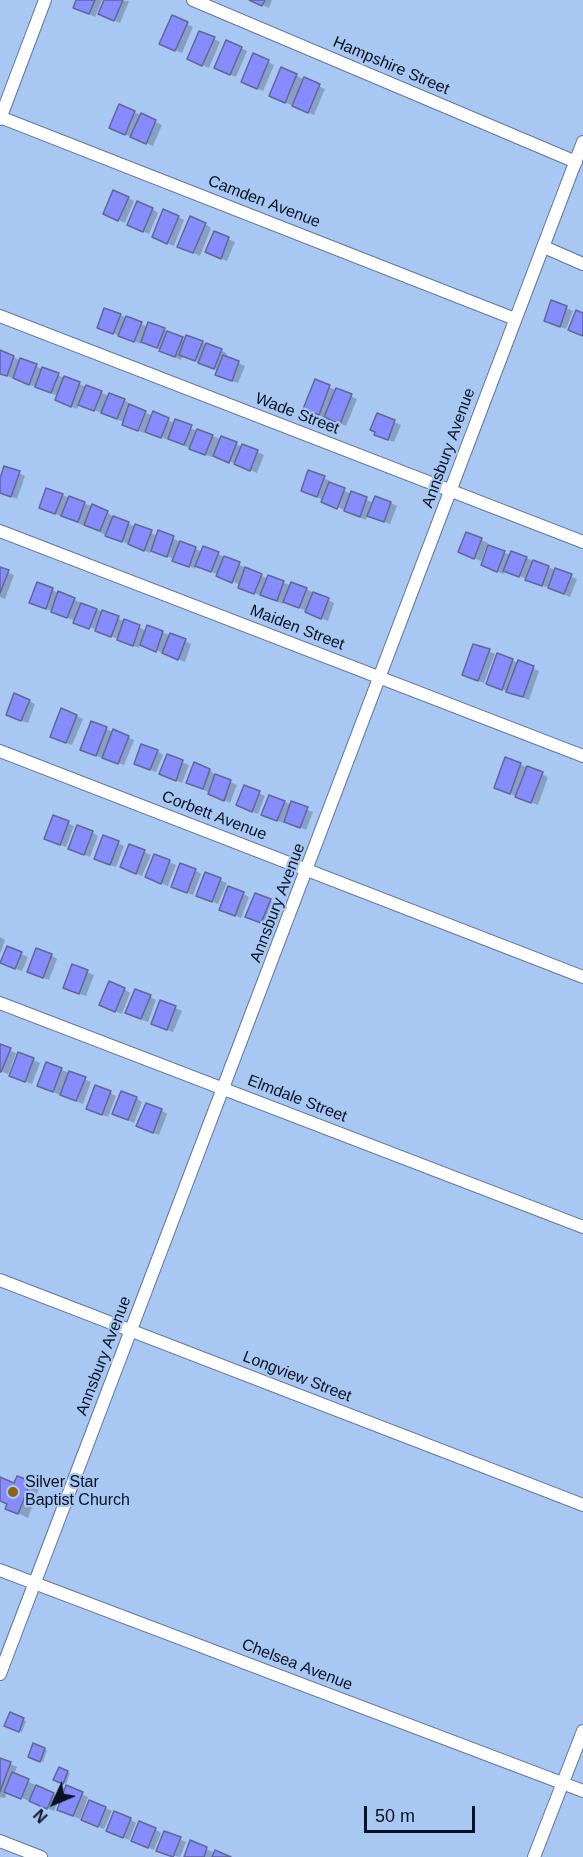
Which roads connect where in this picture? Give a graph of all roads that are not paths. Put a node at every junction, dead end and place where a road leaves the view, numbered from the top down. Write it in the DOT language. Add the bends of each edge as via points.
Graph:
graph roads {
  1 [pos="45,0"];
  2 [pos="193,0"];
  3 [pos="0,118"];
  4 [pos="583,142"];
  5 [pos="576,162"];
  6 [pos="544,247"];
  7 [pos="583,264"];
  8 [pos="0,315"];
  9 [pos="515,319"];
  10 [pos="451,491"];
  11 [pos="0,531"];
  12 [pos="583,542"];
  13 [pos="381,678"];
  14 [pos="0,751"];
  15 [pos="583,756"];
  16 [pos="308,870"];
  17 [pos="583,976"];
  18 [pos="0,1003"];
  19 [pos="224,1089"];
  20 [pos="583,1227"];
  21 [pos="0,1280"];
  22 [pos="131,1331"];
  23 [pos="583,1505"];
  24 [pos="0,1570"];
  25 [pos="36,1583"];
  26 [pos="0,1674"];
  27 [pos="583,1731"];
  28 [pos="563,1783"];
  29 [pos="583,1791"];
  30 [pos="0,1841"];
  31 [pos="41,1857"];
  32 [pos="534,1857"];
  1 -- 3 [label="street"];
  2 -- 5 [label="street, Hampshire Street"];
  3 -- 9 [label="street, Camden Avenue"];
  4 -- 5 [label="street, Annsbury Avenue"];
  5 -- 6 [label="street, Annsbury Avenue"];
  6 -- 7 [label="street"];
  6 -- 9 [label="street, Annsbury Avenue"];
  8 -- 10 [label="street, Wade Street"];
  9 -- 10 [label="street, Annsbury Avenue"];
  10 -- 12 [label="street, Wade Street"];
  10 -- 13 [label="street, Annsbury Avenue"];
  11 -- 13 [label="street, Maiden Street"];
  13 -- 15 [label="street, Maiden Street"];
  13 -- 16 [label="street, Annsbury Avenue"];
  14 -- 16 [label="street, Corbett Avenue"];
  16 -- 17 [label="street, Corbett Avenue"];
  16 -- 19 [label="street, Annsbury Avenue"];
  18 -- 19 [label="street, Elmdale Street"];
  19 -- 20 [label="street, Elmdale Street"];
  19 -- 22 [label="street, Annsbury Avenue"];
  21 -- 22 [label="street, Longview Street"];
  22 -- 23 [label="street, Longview Street"];
  22 -- 25 [label="street, Annsbury Avenue"];
  24 -- 25 [label="street, Chelsea Avenue"];
  25 -- 26 [label="street, Annsbury Avenue"];
  25 -- 28 [label="street, Chelsea Avenue"];
  27 -- 28 [label="street"];
  28 -- 29 [label="street, Chelsea Avenue"];
  28 -- 32 [label="street"];
  30 -- 31 [label="street"];
}
